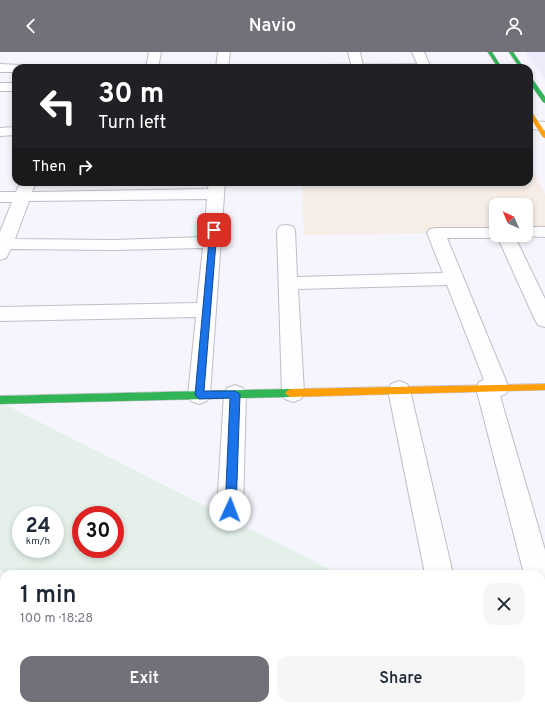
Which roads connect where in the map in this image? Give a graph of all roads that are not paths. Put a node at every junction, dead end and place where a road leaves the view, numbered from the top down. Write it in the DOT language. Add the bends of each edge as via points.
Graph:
graph roads {
  1 [pos="155,52"];
  2 [pos="224,52"];
  3 [pos="354,52"];
  4 [pos="418,52"];
  5 [pos="490,52"];
  6 [pos="511,52"];
  7 [pos="153,64"];
  8 [pos="222,64"];
  9 [pos="357,64"];
  10 [pos="424,64"];
  11 [pos="498,64"];
  12 [pos="519,64"];
  13 [pos="0,68"];
  14 [pos="12,68"];
  15 [pos="533,84"];
  16 [pos="0,87"];
  17 [pos="12,87"];
  18 [pos="545,101"];
  19 [pos="533,118"];
  20 [pos="539,128"];
  21 [pos="12,131"];
  22 [pos="0,132"];
  23 [pos="26,186"];
  24 [pos="217,188"];
  25 [pos="0,197"];
  26 [pos="22,198"];
  27 [pos="286,230"];
  28 [pos="533,232"];
  29 [pos="545,232"];
  30 [pos="489,233"];
  31 [pos="212,242"];
  32 [pos="508,242"];
  33 [pos="1,247"];
  34 [pos="454,279"];
  35 [pos="289,283"];
  36 [pos="206,310"];
  37 [pos="0,314"];
  38 [pos="545,320"];
  39 [pos="545,387"];
  40 [pos="492,388"];
  41 [pos="399,390"];
  42 [pos="294,393"];
  43 [pos="235,394"];
  44 [pos="199,395"];
  45 [pos="0,400"];
  46 [pos="230,510"];
  47 [pos="438,570"];
  48 [pos="537,570"];
  1 -- 7 [label="street"];
  2 -- 8 [label="street"];
  3 -- 9 [label="street"];
  4 -- 10 [label="street"];
  5 -- 11 [label="street"];
  6 -- 12 [label="street"];
  13 -- 14 [label="street"];
  15 -- 18 [label="street"];
  16 -- 17 [label="street"];
  19 -- 20 [label="street"];
  21 -- 22 [label="street"];
  23 -- 26 [label="street"];
  24 -- 26 [label="street"];
  24 -- 31 [label="street"];
  25 -- 26 [label="street"];
  26 -- 33 [label="street"];
  27 -- 35 [label="street"];
  28 -- 29 [label="street"];
  30 -- 34 [label="street" via="436,233"];
  31 -- 33 [label="street"];
  31 -- 36 [label="street"];
  32 -- 38 [label="street"];
  34 -- 35 [label="street"];
  34 -- 40 [label="street"];
  35 -- 42 [label="street"];
  36 -- 37 [label="street"];
  36 -- 44 [label="street"];
  39 -- 40 [label="street"];
  40 -- 41 [label="street"];
  40 -- 48 [label="street"];
  41 -- 42 [label="street"];
  41 -- 47 [label="street"];
  42 -- 43 [label="street"];
  43 -- 44 [label="street"];
  43 -- 46 [label="street"];
  44 -- 45 [label="street"];
}
